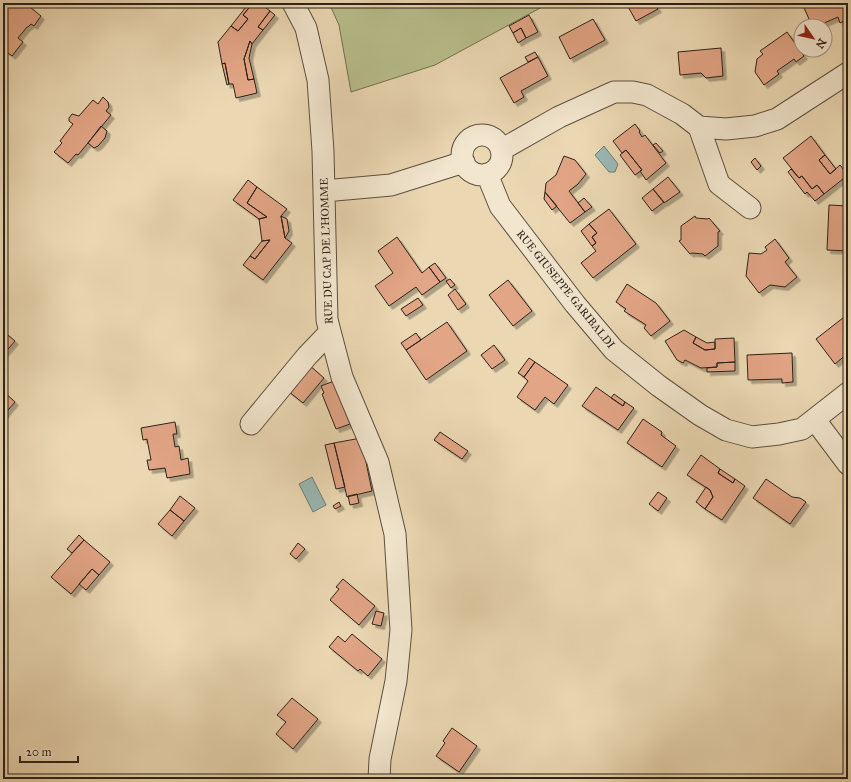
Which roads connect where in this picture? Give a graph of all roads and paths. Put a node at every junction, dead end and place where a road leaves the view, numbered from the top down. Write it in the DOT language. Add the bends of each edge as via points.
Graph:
graph roads {
  1 [pos="293,3"];
  2 [pos="848,74"];
  3 [pos="699,127"];
  4 [pos="502,150"];
  5 [pos="464,162"];
  6 [pos="487,174"];
  7 [pos="324,191"];
  8 [pos="750,208"];
  9 [pos="330,332"];
  10 [pos="848,393"];
  11 [pos="815,420"];
  12 [pos="251,424"];
  13 [pos="848,464"];
  14 [pos="379,779"];
  1 -- 7 [label="street, RUE DU CAP DE L'HOMME" via="306,28 318,80"];
  2 -- 3 [label="street" via="777,119 755,126 726,129"];
  3 -- 4 [label="street" via="648,95 614,92 559,117"];
  3 -- 8 [label="street" via="719,184"];
  4 -- 5 [label="street" via="494,140 477,136 471,139 464,149"];
  4 -- 6 [label="street" via="497,169"];
  5 -- 6 [label="street" via="472,172 478,175"];
  5 -- 7 [label="street" via="391,185"];
  6 -- 11 [label="street, RUE GIUSEPPE GARIBALDI" via="500,206 575,304 614,350 659,386 726,430 752,437 802,429"];
  7 -- 9 [label="street, RUE DU CAP DE L'HOMME" via="327,320"];
  9 -- 12 [label="street"];
  9 -- 14 [label="street, RUE DU CAP DE L'HOMME" via="342,377 378,462 395,534 401,630 396,681 380,759"];
  10 -- 11 [label="street, RUE GIUSEPPE GARIBALDI"];
  11 -- 13 [label="street"];
}
